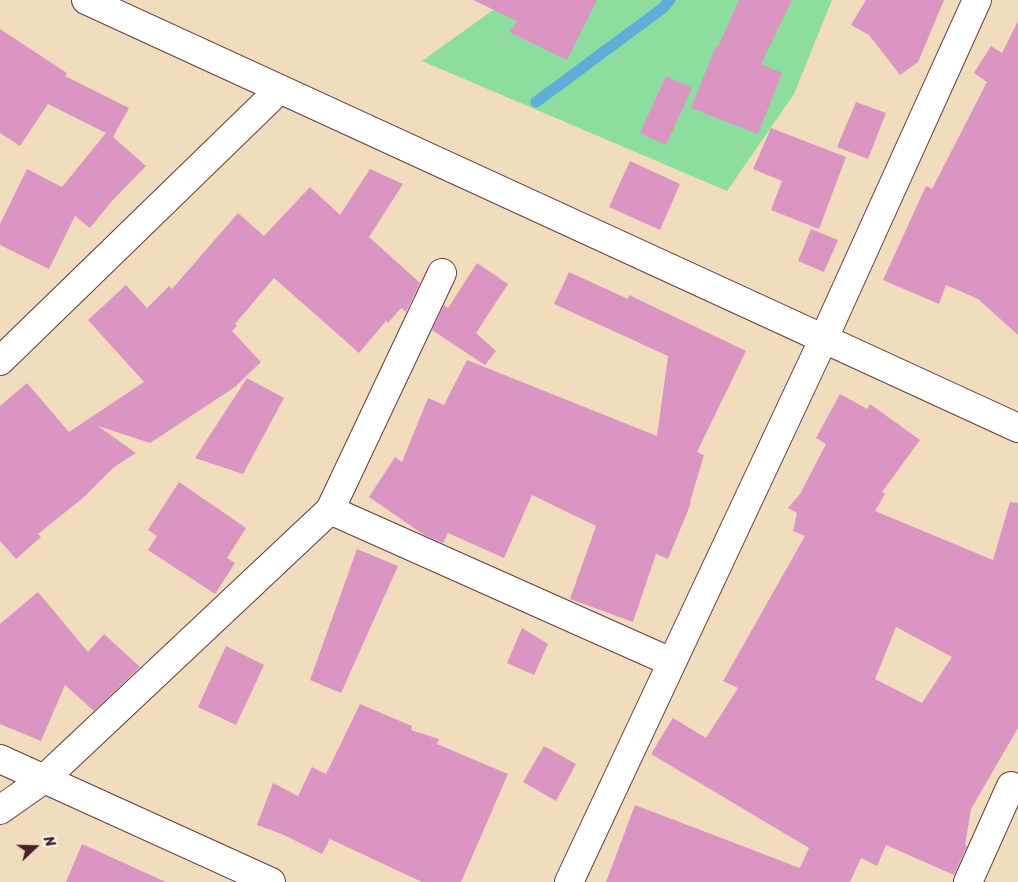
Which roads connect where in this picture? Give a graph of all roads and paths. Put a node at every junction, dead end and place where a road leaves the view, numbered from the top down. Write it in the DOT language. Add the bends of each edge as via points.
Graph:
graph roads {
  1 [pos="86,0"];
  2 [pos="977,0"];
  3 [pos="280,89"];
  4 [pos="442,273"];
  5 [pos="824,338"];
  6 [pos="0,361"];
  7 [pos="1018,428"];
  8 [pos="330,510"];
  9 [pos="671,662"];
  10 [pos="0,760"];
  11 [pos="44,779"];
  12 [pos="1011,786"];
  13 [pos="0,810"];
  14 [pos="271,882"];
  15 [pos="569,882"];
  16 [pos="968,882"];
  1 -- 3 [label="street"];
  2 -- 5 [label="street"];
  3 -- 5 [label="street"];
  3 -- 6 [label="street"];
  4 -- 8 [label="street"];
  5 -- 7 [label="street"];
  5 -- 9 [label="street"];
  8 -- 9 [label="street"];
  8 -- 11 [label="street"];
  9 -- 15 [label="street"];
  10 -- 11 [label="street"];
  11 -- 13 [label="street"];
  11 -- 14 [label="street"];
  12 -- 16 [label="street"];
}
